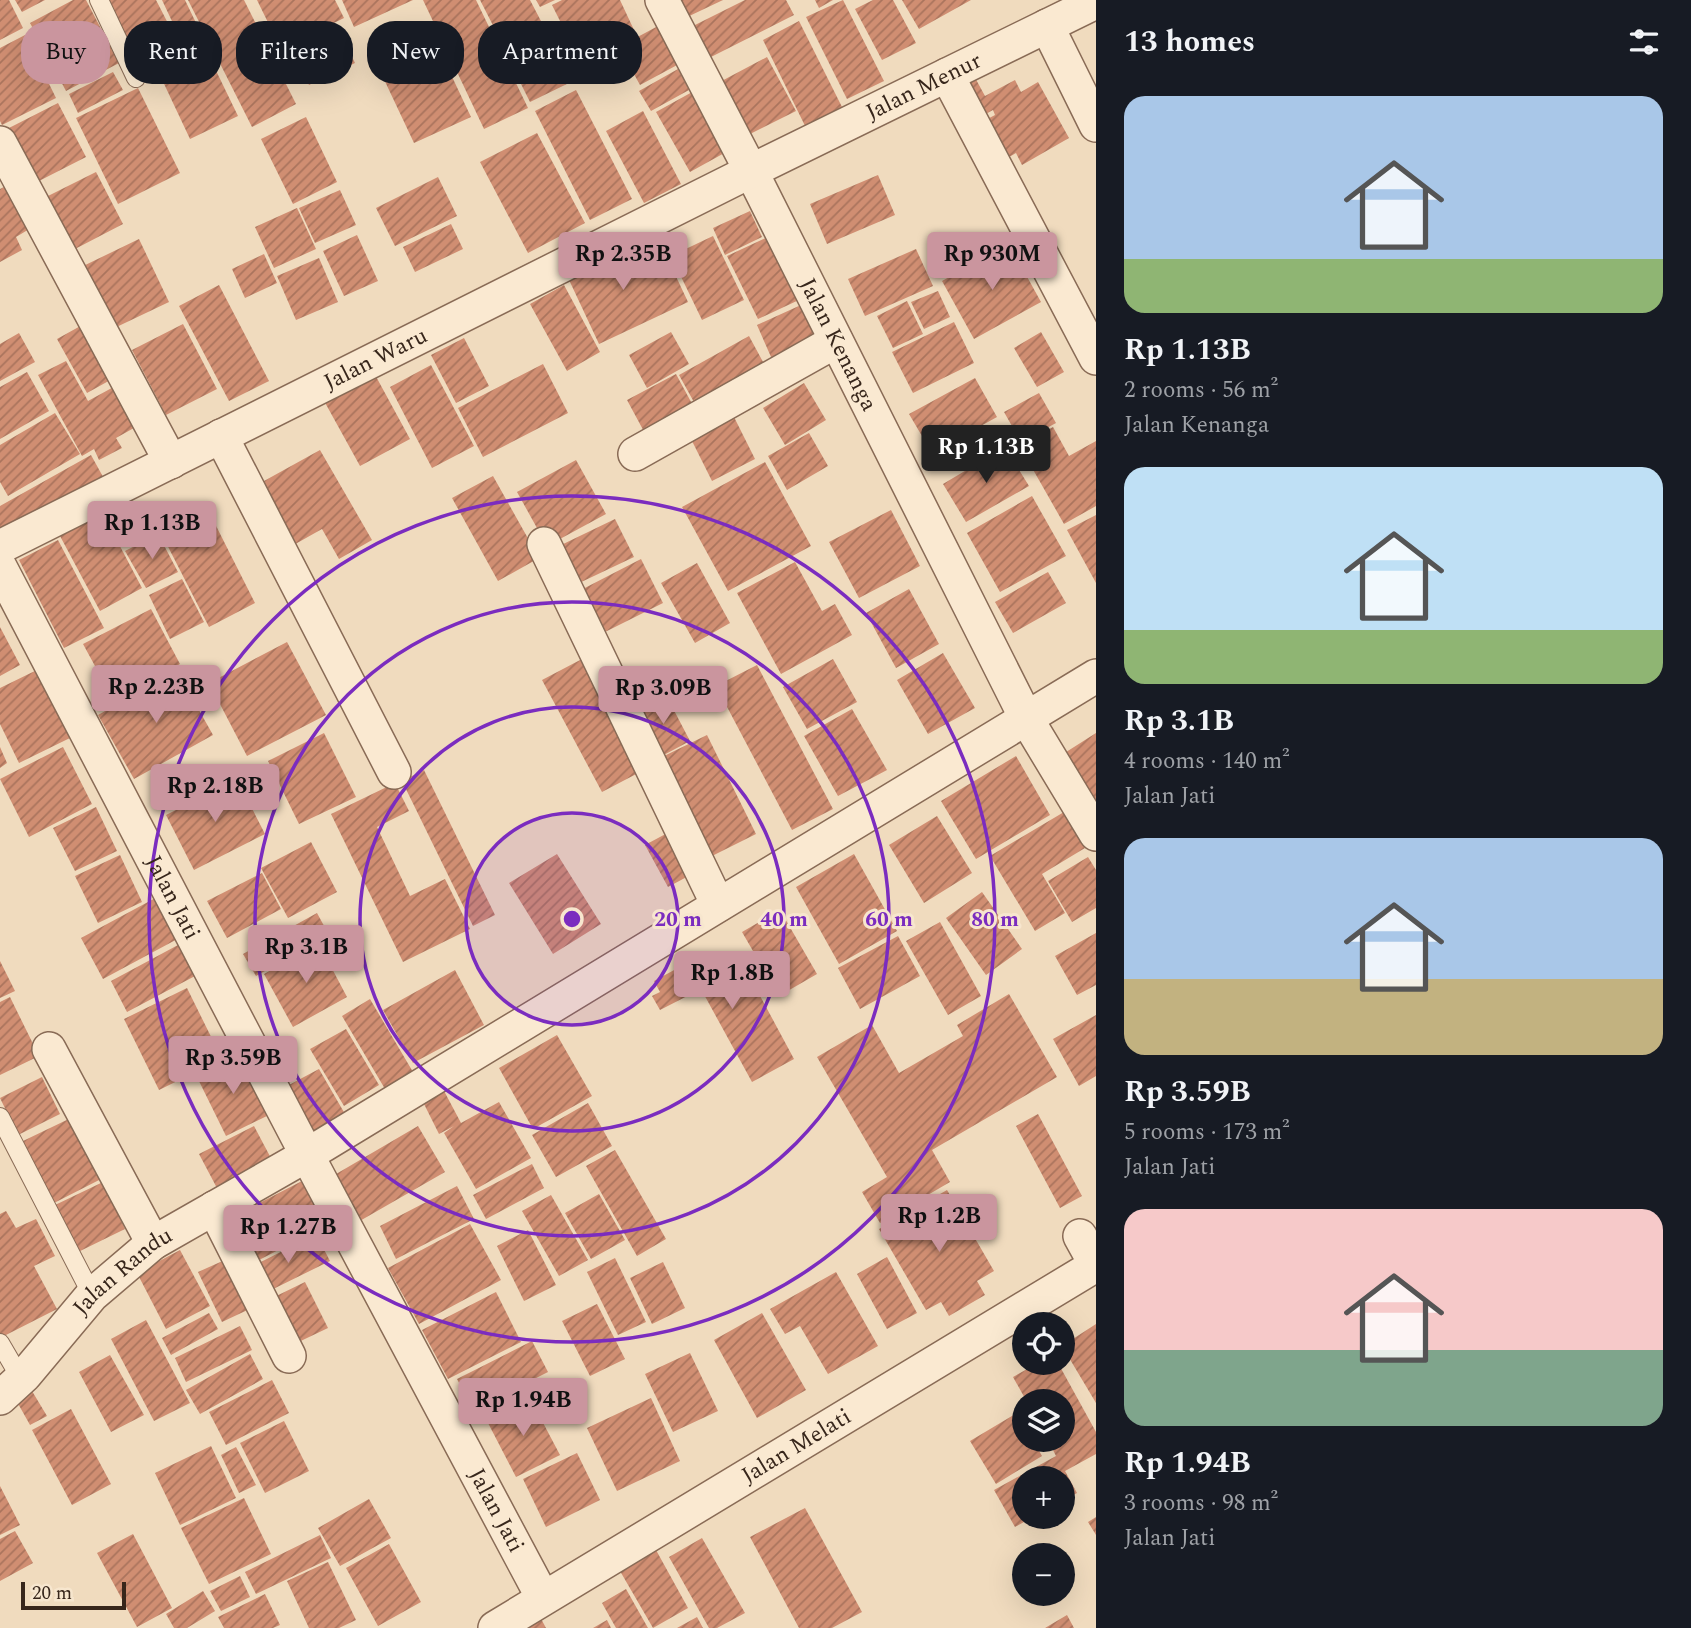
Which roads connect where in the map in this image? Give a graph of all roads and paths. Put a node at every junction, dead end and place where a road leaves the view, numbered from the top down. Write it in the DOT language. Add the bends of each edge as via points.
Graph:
graph roads {
  1 [pos="99,0"];
  2 [pos="662,0"];
  3 [pos="1096,2"];
  4 [pos="1047,26"];
  5 [pos="124,53"];
  6 [pos="947,75"];
  7 [pos="1096,125"];
  8 [pos="0,143"];
  9 [pos="751,171"];
  10 [pos="836,341"];
  11 [pos="1096,358"];
  12 [pos="221,436"];
  13 [pos="635,454"];
  14 [pos="171,461"];
  15 [pos="544,544"];
  16 [pos="0,547"];
  17 [pos="0,567"];
  18 [pos="1096,676"];
  19 [pos="1026,718"];
  20 [pos="394,772"];
  21 [pos="1096,834"];
  22 [pos="718,905"];
  23 [pos="49,1049"];
  24 [pos="0,1117"];
  25 [pos="307,1155"];
  26 [pos="214,1208"];
  27 [pos="1080,1236"];
  28 [pos="153,1243"];
  29 [pos="1096,1265"];
  30 [pos="92,1295"];
  31 [pos="0,1343"];
  32 [pos="289,1356"];
  33 [pos="10,1389"];
  34 [pos="543,1598"];
  35 [pos="495,1628"];
  1 -- 5 [label="lane"];
  2 -- 9 [label="street, Jalan Kenanga"];
  3 -- 4 [label="street, Jalan Menur"];
  4 -- 6 [label="street, Jalan Menur"];
  4 -- 7 [label="street"];
  6 -- 9 [label="street, Jalan Menur"];
  6 -- 11 [label="street"];
  8 -- 14 [label="street"];
  9 -- 10 [label="street, Jalan Kenanga"];
  9 -- 12 [label="street, Jalan Waru"];
  10 -- 13 [label="street"];
  10 -- 19 [label="street, Jalan Kenanga"];
  12 -- 14 [label="street, Jalan Waru"];
  12 -- 20 [label="street"];
  14 -- 16 [label="street, Jalan Waru"];
  15 -- 22 [label="street"];
  17 -- 25 [label="street, Jalan Jati"];
  18 -- 19 [label="street, Jalan Randu"];
  19 -- 21 [label="street, Jalan Kenanga"];
  19 -- 22 [label="street, Jalan Randu"];
  22 -- 25 [label="street, Jalan Randu"];
  23 -- 28 [label="street"];
  24 -- 30 [label="lane"];
  25 -- 26 [label="street, Jalan Randu"];
  25 -- 34 [label="street, Jalan Jati"];
  26 -- 28 [label="street, Jalan Randu"];
  26 -- 32 [label="street"];
  27 -- 29 [label="street"];
  28 -- 30 [label="street, Jalan Randu"];
  29 -- 34 [label="street, Jalan Melati"];
  30 -- 33 [label="street, Jalan Randu"];
  31 -- 33 [label="lane"];
  34 -- 35 [label="street, Jalan Melati"];
}
